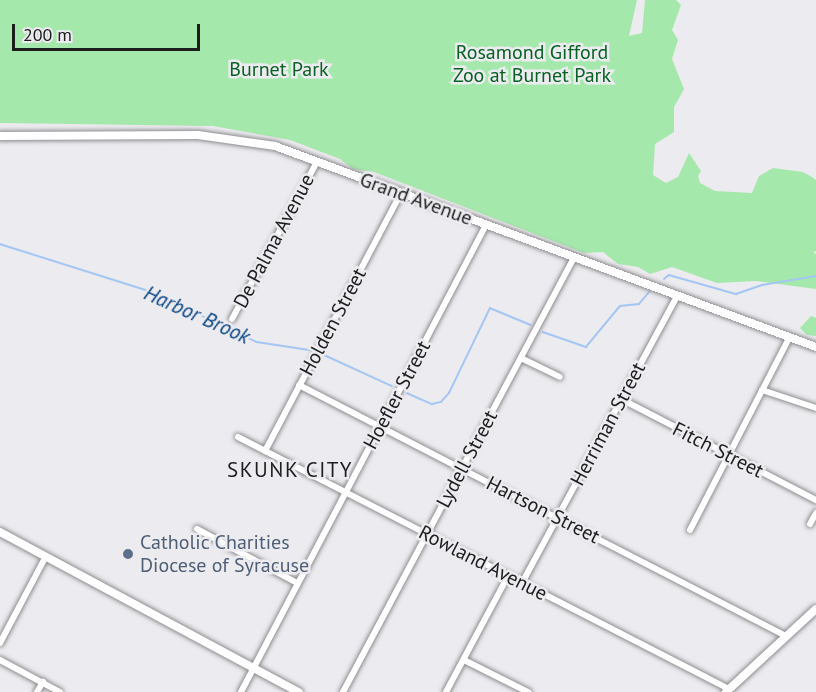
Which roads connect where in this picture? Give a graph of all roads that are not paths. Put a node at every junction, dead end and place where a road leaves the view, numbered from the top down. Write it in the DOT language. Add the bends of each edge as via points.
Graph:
graph roads {
  1 [pos="0,136"];
  2 [pos="316,162"];
  3 [pos="400,193"];
  4 [pos="486,225"];
  5 [pos="574,258"];
  6 [pos="677,296"];
  7 [pos="232,319"];
  8 [pos="789,338"];
  9 [pos="816,347"];
  10 [pos="521,358"];
  11 [pos="560,377"];
  12 [pos="299,385"];
  13 [pos="762,390"];
  14 [pos="621,399"];
  15 [pos="816,408"];
  16 [pos="381,427"];
  17 [pos="238,437"];
  18 [pos="265,451"];
  19 [pos="729,455"];
  20 [pos="462,468"];
  21 [pos="346,492"];
  22 [pos="816,500"];
  23 [pos="816,513"];
  24 [pos="557,518"];
  25 [pos="810,524"];
  26 [pos="197,529"];
  27 [pos="690,530"];
  28 [pos="0,532"];
  29 [pos="427,535"];
  30 [pos="46,556"];
  31 [pos="508,576"];
  32 [pos="297,583"];
  33 [pos="522,583"];
  34 [pos="816,609"];
  35 [pos="786,636"];
  36 [pos="0,643"];
  37 [pos="0,660"];
  38 [pos="464,660"];
  39 [pos="254,668"];
  40 [pos="42,682"];
  41 [pos="732,690"];
  42 [pos="37,692"];
  43 [pos="60,692"];
  44 [pos="241,692"];
  45 [pos="299,692"];
  46 [pos="343,692"];
  47 [pos="446,692"];
  48 [pos="528,692"];
  1 -- 2 [label="street, Grand Avenue" via="198,135 275,146"];
  2 -- 3 [label="street, Grand Avenue"];
  2 -- 7 [label="street, De Palma Avenue"];
  3 -- 4 [label="street, Grand Avenue"];
  3 -- 12 [label="street, Holden Street"];
  4 -- 5 [label="street, Grand Avenue"];
  4 -- 16 [label="street, Hoefler Street"];
  5 -- 6 [label="street, Grand Avenue"];
  5 -- 10 [label="street, Lydell Street"];
  6 -- 8 [label="street, Grand Avenue"];
  6 -- 14 [label="street, Herriman Street"];
  8 -- 9 [label="street, Grand Avenue"];
  8 -- 13 [label="street"];
  10 -- 11 [label="street"];
  10 -- 20 [label="street, Lydell Street"];
  12 -- 16 [label="street, Hartson Street"];
  12 -- 18 [label="street, Holden Street"];
  13 -- 15 [label="street"];
  13 -- 19 [label="street"];
  14 -- 19 [label="street, Fitch Street"];
  14 -- 24 [label="street, Herriman Street"];
  16 -- 20 [label="street, Hartson Street"];
  16 -- 21 [label="street, Hoefler Street"];
  17 -- 18 [label="street, Rowland Avenue"];
  18 -- 21 [label="street, Rowland Avenue"];
  19 -- 22 [label="street, Fitch Street"];
  19 -- 27 [label="street"];
  20 -- 24 [label="street, Hartson Street"];
  20 -- 29 [label="street, Lydell Street"];
  21 -- 29 [label="street, Rowland Avenue"];
  21 -- 32 [label="street, Hoefler Street"];
  23 -- 25 [label="street"];
  24 -- 33 [label="street, Herriman Street"];
  24 -- 35 [label="street, Hartson Street"];
  26 -- 32 [label="street"];
  28 -- 30 [label="street"];
  29 -- 31 [label="street, Rowland Avenue"];
  29 -- 46 [label="street, Lydell Street"];
  30 -- 36 [label="street"];
  30 -- 39 [label="street"];
  31 -- 33 [label="street, Rowland Avenue"];
  31 -- 38 [label="street"];
  32 -- 39 [label="street, Hoefler Street"];
  33 -- 41 [label="street, Rowland Avenue"];
  34 -- 35 [label="street"];
  35 -- 41 [label="street"];
  37 -- 40 [label="street"];
  38 -- 47 [label="street"];
  38 -- 48 [label="street"];
  39 -- 44 [label="street, Hoefler Street"];
  39 -- 45 [label="street"];
  40 -- 42 [label="street"];
  40 -- 43 [label="street"];
}
